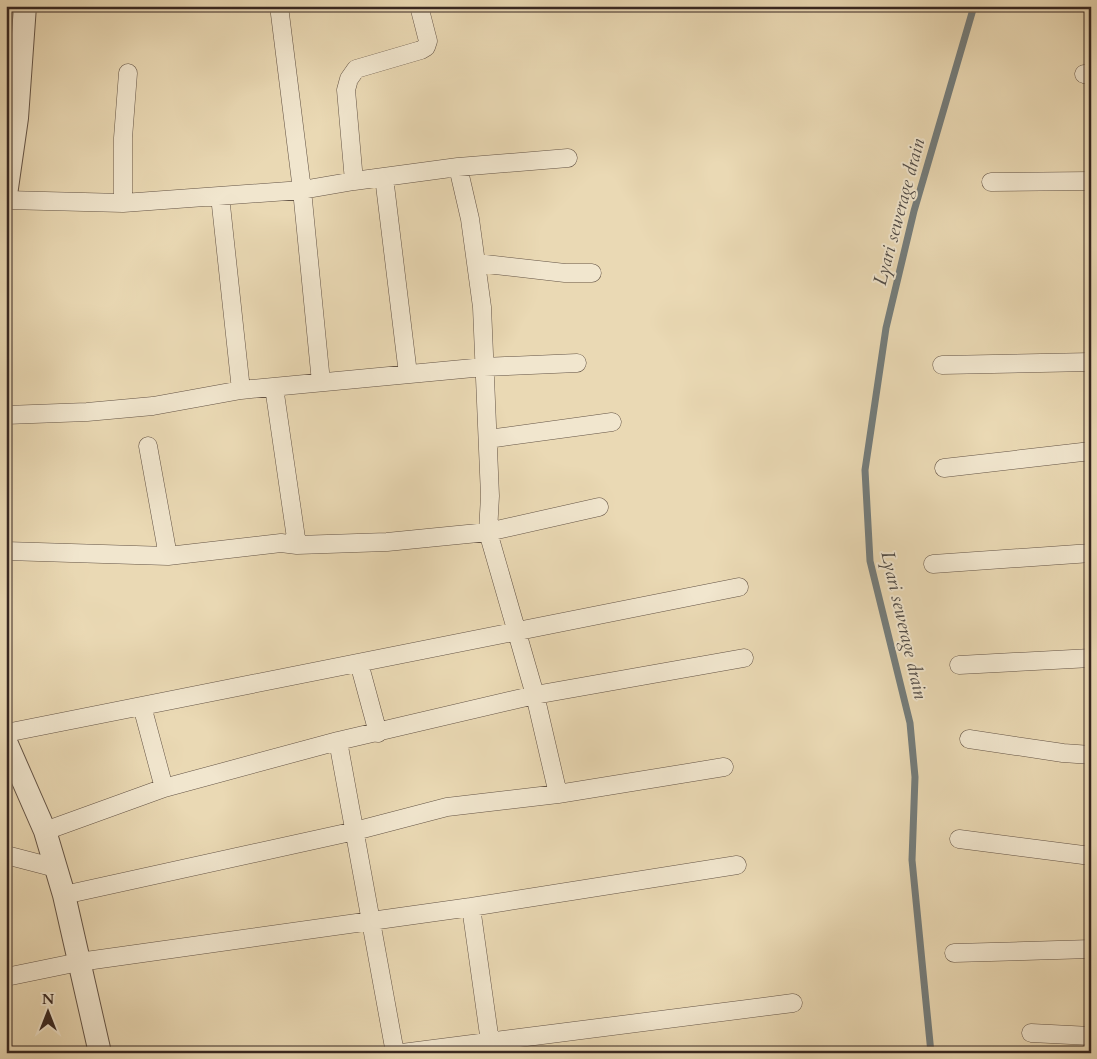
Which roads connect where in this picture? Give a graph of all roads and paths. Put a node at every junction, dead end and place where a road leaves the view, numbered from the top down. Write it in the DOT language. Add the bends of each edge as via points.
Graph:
graph roads {
  1 [pos="25,6"];
  2 [pos="279,6"];
  3 [pos="419,6"];
  4 [pos="128,73"];
  5 [pos="568,158"];
  6 [pos="458,166"];
  7 [pos="384,177"];
  8 [pos="354,180"];
  9 [pos="1091,181"];
  10 [pos="991,182"];
  11 [pos="302,190"];
  12 [pos="6,195"];
  13 [pos="220,196"];
  14 [pos="6,200"];
  15 [pos="124,203"];
  16 [pos="477,263"];
  17 [pos="592,273"];
  18 [pos="1091,362"];
  19 [pos="577,363"];
  20 [pos="942,365"];
  21 [pos="484,367"];
  22 [pos="408,374"];
  23 [pos="321,382"];
  24 [pos="274,387"];
  25 [pos="241,390"];
  26 [pos="6,415"];
  27 [pos="612,422"];
  28 [pos="488,439"];
  29 [pos="148,446"];
  30 [pos="1091,451"];
  31 [pos="944,468"];
  32 [pos="599,507"];
  33 [pos="488,532"];
  34 [pos="297,545"];
  35 [pos="6,551"];
  36 [pos="1091,552"];
  37 [pos="168,556"];
  38 [pos="933,564"];
  39 [pos="739,587"];
  40 [pos="517,632"];
  41 [pos="744,658"];
  42 [pos="1091,658"];
  43 [pos="359,663"];
  44 [pos="959,665"];
  45 [pos="535,695"];
  46 [pos="142,706"];
  47 [pos="6,733"];
  48 [pos="378,733"];
  49 [pos="969,739"];
  50 [pos="338,741"];
  51 [pos="6,742"];
  52 [pos="1091,755"];
  53 [pos="724,768"];
  54 [pos="164,788"];
  55 [pos="558,794"];
  56 [pos="355,831"];
  57 [pos="45,832"];
  58 [pos="959,839"];
  59 [pos="6,855"];
  60 [pos="1091,856"];
  61 [pos="736,865"];
  62 [pos="56,868"];
  63 [pos="64,895"];
  64 [pos="471,906"];
  65 [pos="371,921"];
  66 [pos="1091,949"];
  67 [pos="954,953"];
  68 [pos="79,962"];
  69 [pos="6,977"];
  70 [pos="794,1003"];
  71 [pos="1031,1033"];
  72 [pos="1091,1036"];
  73 [pos="490,1042"];
  74 [pos="100,1053"];
  75 [pos="395,1053"];
  76 [pos="402,1053"];
  1 -- 12 [label="street" via="17,118"];
  2 -- 11 [label="street"];
  3 -- 8 [label="street" via="428,42 426,47 356,69 349,79 346,90"];
  4 -- 15 [label="street" via="123,138"];
  5 -- 6 [label="street"];
  6 -- 7 [label="street"];
  6 -- 16 [label="street"];
  7 -- 8 [label="street"];
  7 -- 22 [label="street"];
  8 -- 11 [label="street"];
  9 -- 10 [label="street"];
  11 -- 13 [label="street"];
  11 -- 23 [label="street"];
  13 -- 15 [label="street"];
  13 -- 25 [label="street"];
  14 -- 15 [label="street"];
  16 -- 17 [label="street"];
  16 -- 21 [label="street"];
  18 -- 20 [label="street"];
  19 -- 21 [label="street"];
  21 -- 22 [label="street"];
  21 -- 28 [label="street"];
  22 -- 23 [label="street"];
  23 -- 24 [label="street"];
  24 -- 25 [label="street"];
  24 -- 34 [label="street"];
  25 -- 26 [label="street" via="154,406"];
  27 -- 28 [label="street"];
  28 -- 33 [label="street"];
  29 -- 37 [label="street"];
  30 -- 31 [label="street"];
  32 -- 33 [label="street"];
  33 -- 34 [label="street" via="387,542"];
  33 -- 40 [label="street"];
  34 -- 37 [label="street" via="281,543"];
  35 -- 37 [label="street"];
  36 -- 38 [label="street"];
  39 -- 40 [label="street"];
  40 -- 43 [label="street"];
  40 -- 45 [label="street"];
  41 -- 45 [label="street"];
  42 -- 44 [label="street"];
  43 -- 46 [label="street"];
  43 -- 48 [label="street"];
  45 -- 48 [label="street"];
  45 -- 55 [label="street"];
  46 -- 47 [label="street"];
  46 -- 54 [label="street"];
  48 -- 50 [label="street"];
  49 -- 52 [label="street"];
  50 -- 54 [label="street"];
  50 -- 56 [label="street"];
  51 -- 57 [label="street"];
  53 -- 55 [label="street"];
  54 -- 57 [label="street"];
  55 -- 56 [label="street" via="447,807"];
  56 -- 63 [label="street"];
  56 -- 65 [label="street"];
  57 -- 62 [label="street"];
  58 -- 60 [label="street"];
  59 -- 62 [label="street"];
  61 -- 64 [label="street"];
  62 -- 63 [label="street"];
  63 -- 68 [label="street"];
  64 -- 65 [label="street"];
  64 -- 73 [label="street"];
  65 -- 68 [label="street"];
  65 -- 75 [label="street"];
  66 -- 67 [label="street"];
  68 -- 69 [label="street"];
  68 -- 74 [label="street"];
  70 -- 73 [label="street"];
  71 -- 72 [label="street"];
  73 -- 76 [label="street"];
}
